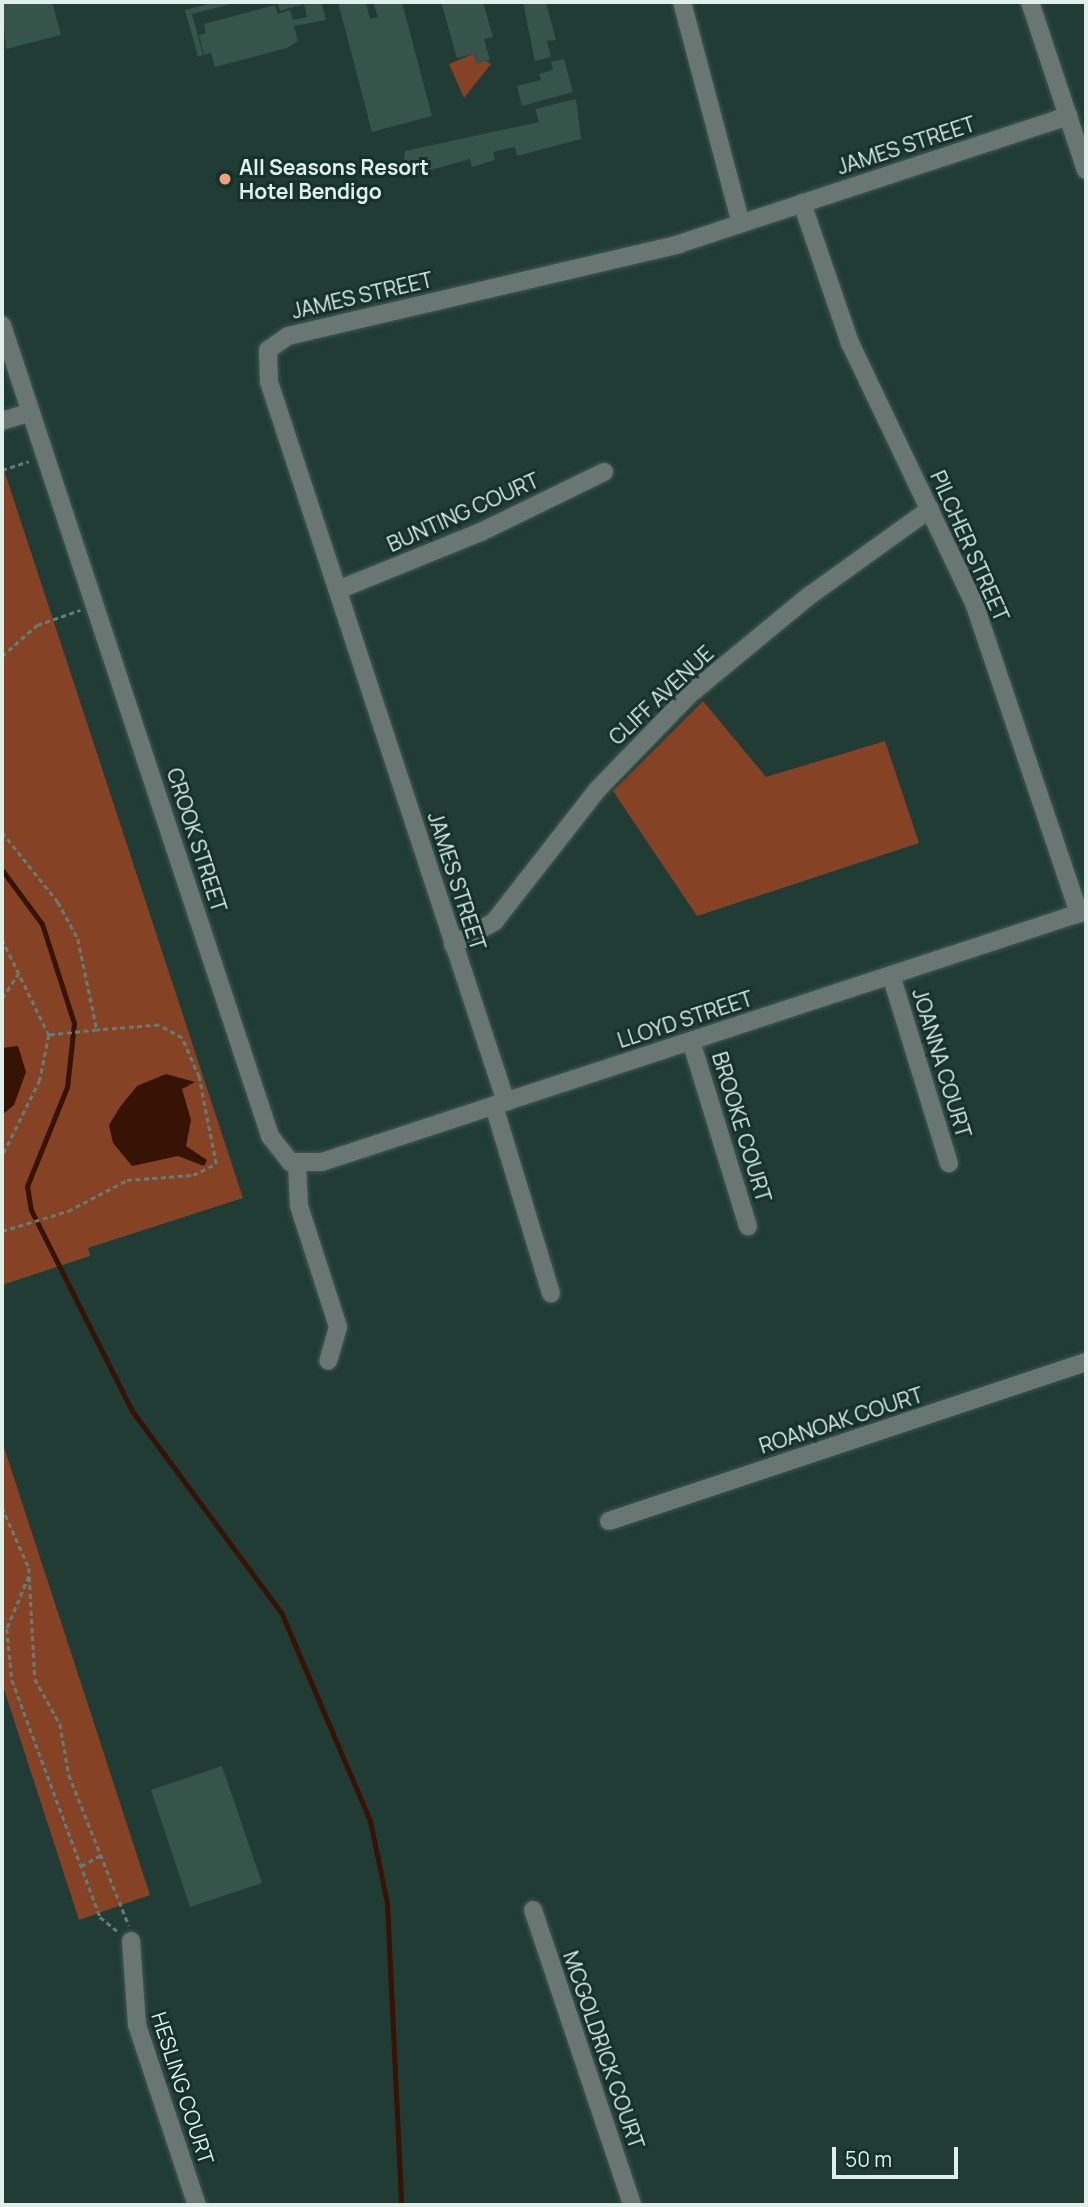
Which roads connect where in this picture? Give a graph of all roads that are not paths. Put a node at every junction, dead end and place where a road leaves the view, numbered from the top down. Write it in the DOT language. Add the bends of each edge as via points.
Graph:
graph roads {
  1 [pos="682,2"];
  2 [pos="1030,2"];
  3 [pos="1068,116"];
  4 [pos="1086,170"];
  5 [pos="802,203"];
  6 [pos="741,223"];
  7 [pos="2,325"];
  8 [pos="31,412"];
  9 [pos="2,421"];
  10 [pos="604,472"];
  11 [pos="930,509"];
  12 [pos="338,590"];
  13 [pos="1082,912"];
  14 [pos="453,944"];
  15 [pos="891,975"];
  16 [pos="691,1041"];
  17 [pos="500,1104"];
  18 [pos="949,1163"];
  19 [pos="297,1164"];
  20 [pos="748,1226"];
  21 [pos="551,1294"];
  22 [pos="328,1361"];
  23 [pos="1086,1362"];
  24 [pos="609,1521"];
  25 [pos="533,1910"];
  26 [pos="131,1941"];
  27 [pos="197,2205"];
  28 [pos="632,2205"];
  1 -- 6 [label="street"];
  2 -- 3 [label="street"];
  3 -- 4 [label="street"];
  3 -- 5 [label="street, JAMES STREET"];
  5 -- 6 [label="street, JAMES STREET"];
  5 -- 11 [label="street, PILCHER STREET" via="846,332"];
  6 -- 12 [label="street, JAMES STREET" via="272,345 267,374"];
  7 -- 8 [label="street, CROOK STREET"];
  8 -- 9 [label="street"];
  8 -- 19 [label="street, CROOK STREET" via="270,1136 285,1159"];
  10 -- 12 [label="street, BUNTING COURT" via="481,533"];
  11 -- 13 [label="street, PILCHER STREET" via="974,603"];
  11 -- 14 [label="street, CLIFF AVENUE" via="809,596 690,694 597,790 494,922"];
  12 -- 14 [label="street, JAMES STREET"];
  13 -- 15 [label="street, LLOYD STREET"];
  14 -- 17 [label="street, JAMES STREET"];
  15 -- 16 [label="street, LLOYD STREET"];
  15 -- 18 [label="street, JOANNA COURT"];
  16 -- 17 [label="street, LLOYD STREET"];
  16 -- 20 [label="street, BROOKE COURT"];
  17 -- 19 [label="street, LLOYD STREET" via="322,1162"];
  17 -- 21 [label="street, JAMES STREET"];
  19 -- 22 [label="street" via="299,1206 338,1327"];
  23 -- 24 [label="street, ROANOAK COURT"];
  25 -- 28 [label="street, MCGOLDRICK COURT"];
  26 -- 27 [label="street, HESLING COURT" via="137,2025"];
}
